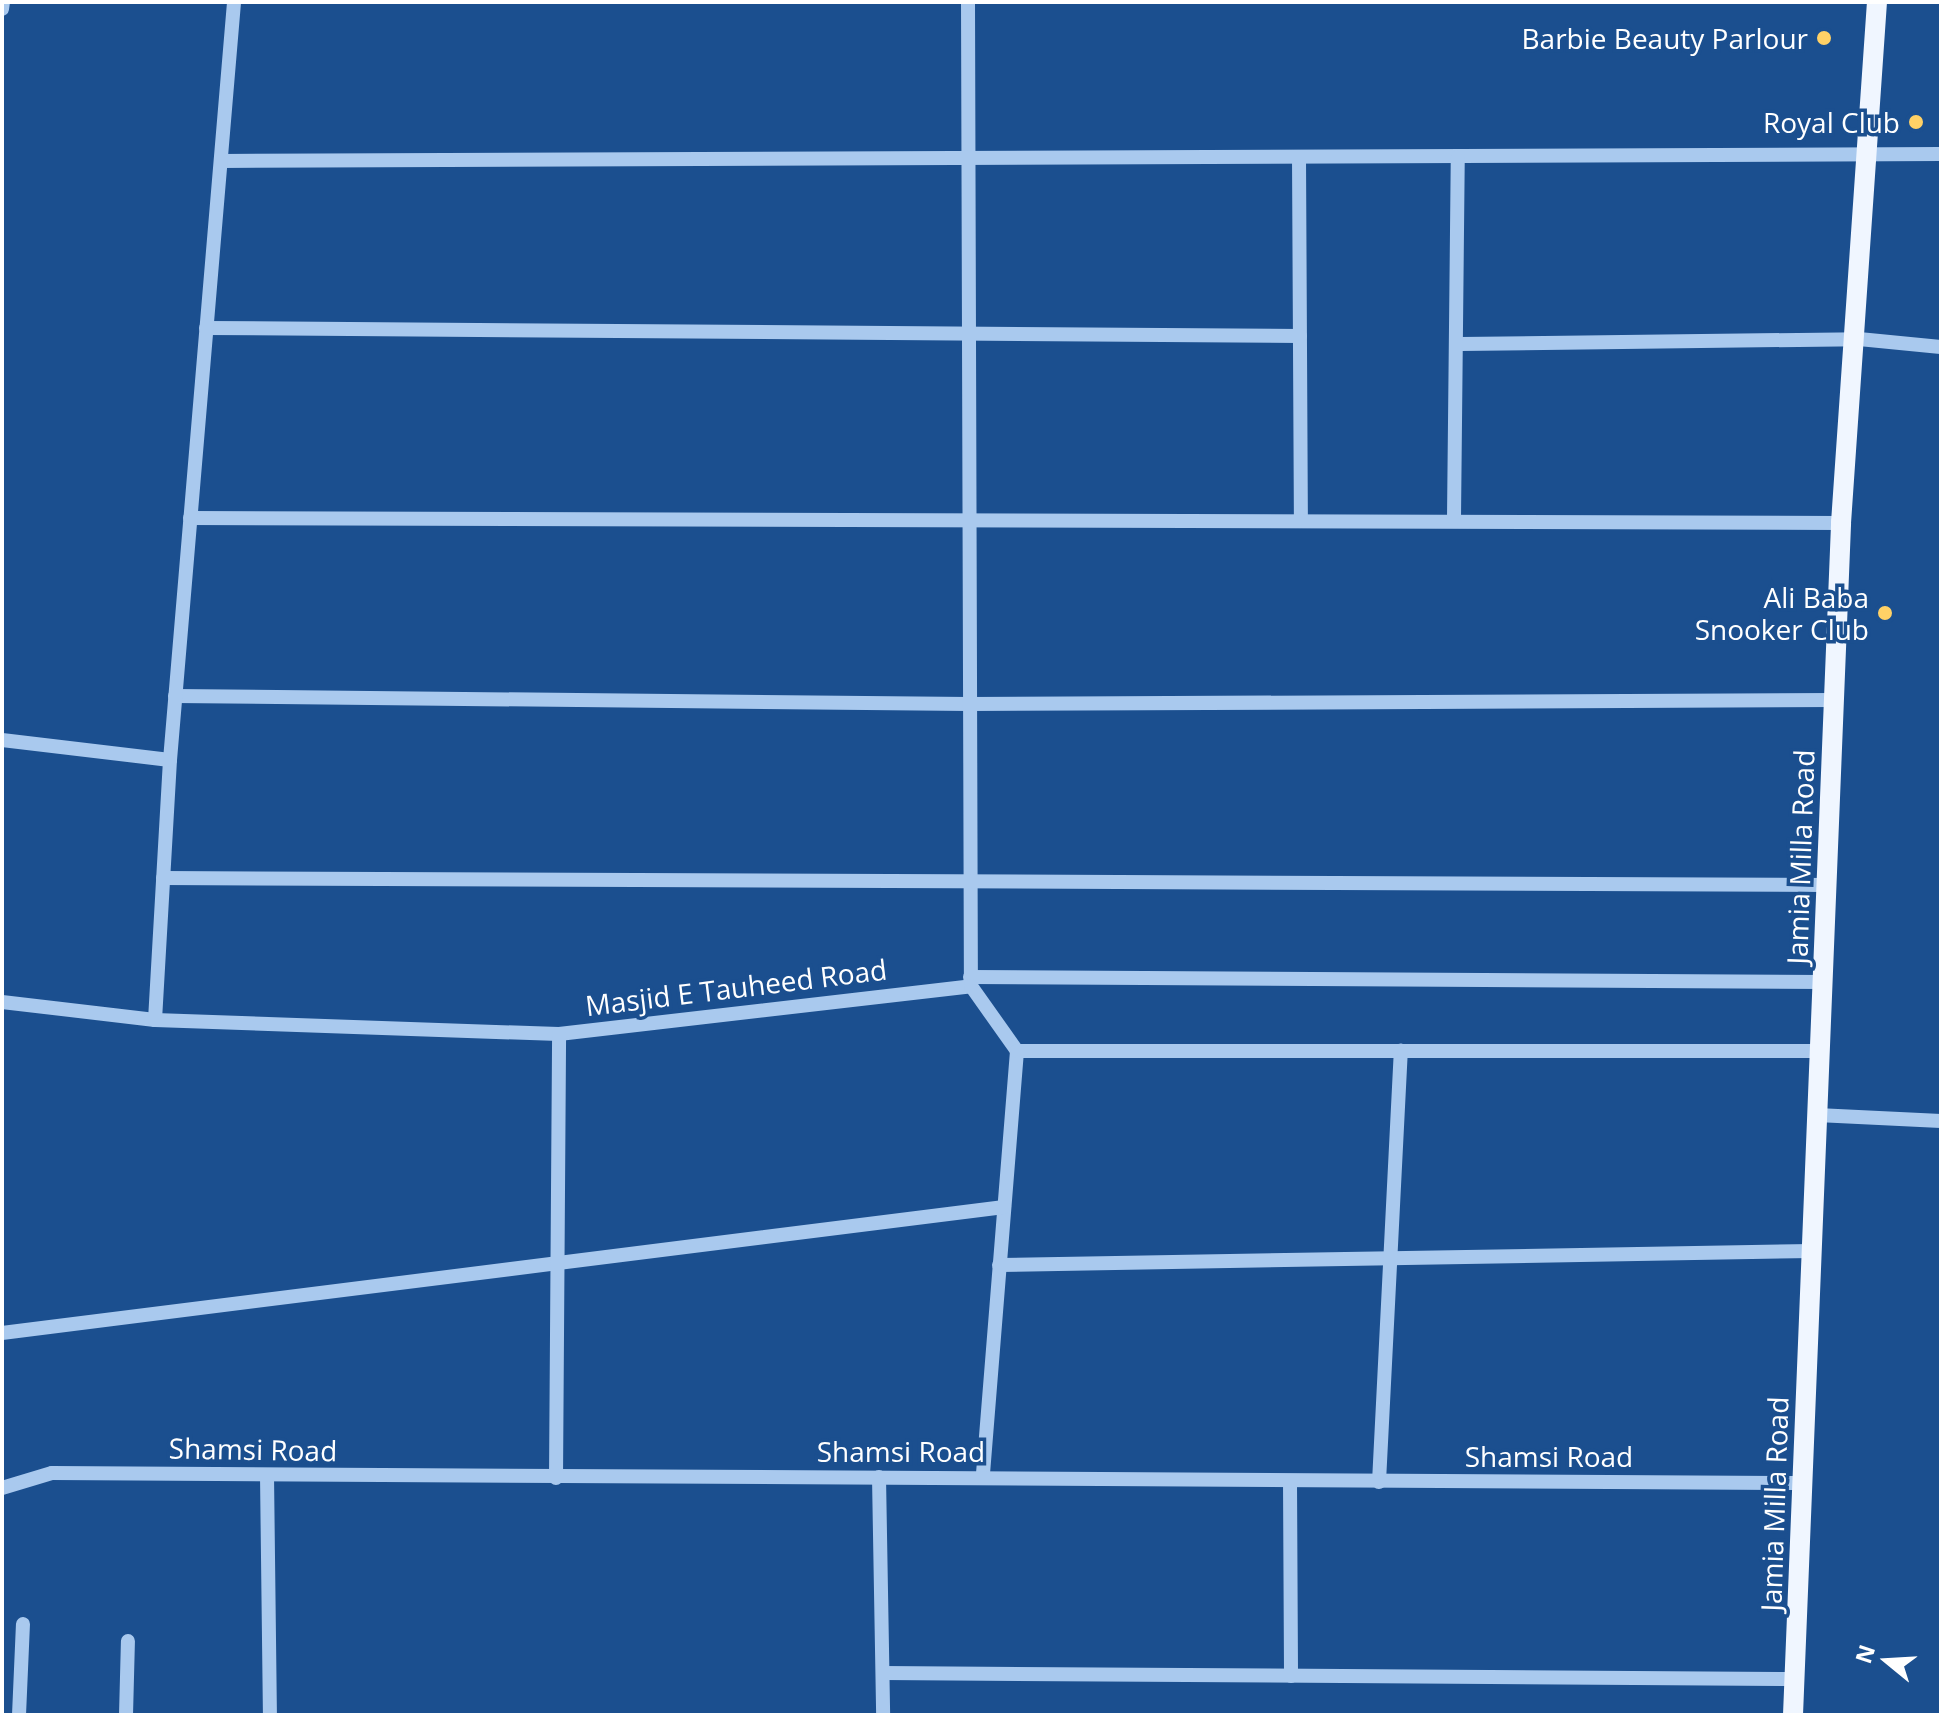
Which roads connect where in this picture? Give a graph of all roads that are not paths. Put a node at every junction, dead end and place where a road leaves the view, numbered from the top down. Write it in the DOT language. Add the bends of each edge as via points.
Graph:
graph roads {
  1 [pos="3,2"];
  2 [pos="234,2"];
  3 [pos="968,2"];
  4 [pos="1877,2"];
  5 [pos="2,9"];
  6 [pos="1941,154"];
  7 [pos="967,157"];
  8 [pos="1299,157"];
  9 [pos="1458,157"];
  10 [pos="1866,158"];
  11 [pos="221,161"];
  12 [pos="206,328"];
  13 [pos="1300,336"];
  14 [pos="967,339"];
  15 [pos="1859,339"];
  16 [pos="1461,344"];
  17 [pos="1941,347"];
  18 [pos="190,518"];
  19 [pos="968,518"];
  20 [pos="1301,518"];
  21 [pos="1454,518"];
  22 [pos="1841,523"];
  23 [pos="175,696"];
  24 [pos="1834,700"];
  25 [pos="969,704"];
  26 [pos="2,740"];
  27 [pos="170,760"];
  28 [pos="163,878"];
  29 [pos="970,881"];
  30 [pos="1827,885"];
  31 [pos="970,982"];
  32 [pos="1823,982"];
  33 [pos="2,1002"];
  34 [pos="155,1020"];
  35 [pos="559,1034"];
  36 [pos="1017,1051"];
  37 [pos="1401,1051"];
  38 [pos="1820,1051"];
  39 [pos="1817,1115"];
  40 [pos="1941,1121"];
  41 [pos="1004,1207"];
  42 [pos="1812,1251"];
  43 [pos="1389,1260"];
  44 [pos="555,1263"];
  45 [pos="999,1265"];
  46 [pos="2,1333"];
  47 [pos="267,1475"];
  48 [pos="879,1477"];
  49 [pos="983,1477"];
  50 [pos="556,1478"];
  51 [pos="1290,1481"];
  52 [pos="1379,1482"];
  53 [pos="1802,1483"];
  54 [pos="2,1488"];
  55 [pos="23,1624"];
  56 [pos="128,1641"];
  57 [pos="883,1673"];
  58 [pos="1291,1676"];
  59 [pos="1795,1679"];
  60 [pos="19,1715"];
  61 [pos="126,1715"];
  62 [pos="270,1715"];
  63 [pos="883,1715"];
  64 [pos="1793,1715"];
  1 -- 5 [label="street"];
  2 -- 11 [label="street"];
  3 -- 7 [label="street"];
  4 -- 10 [label="main road, Jamia Milla Road"];
  6 -- 10 [label="street"];
  7 -- 8 [label="street"];
  7 -- 11 [label="street"];
  7 -- 14 [label="street"];
  8 -- 9 [label="street"];
  8 -- 13 [label="street"];
  9 -- 10 [label="street"];
  9 -- 16 [label="street"];
  10 -- 15 [label="main road, Jamia Milla Road"];
  11 -- 12 [label="street"];
  12 -- 14 [label="street"];
  12 -- 18 [label="street"];
  13 -- 14 [label="street"];
  13 -- 20 [label="street"];
  14 -- 19 [label="street"];
  15 -- 16 [label="street"];
  15 -- 17 [label="street"];
  15 -- 22 [label="main road, Jamia Milla Road"];
  16 -- 21 [label="street"];
  18 -- 19 [label="street"];
  18 -- 23 [label="street"];
  19 -- 20 [label="street"];
  19 -- 25 [label="street"];
  20 -- 21 [label="street"];
  21 -- 22 [label="street"];
  22 -- 24 [label="main road, Jamia Milla Road"];
  23 -- 25 [label="street"];
  23 -- 27 [label="street"];
  24 -- 25 [label="street"];
  24 -- 30 [label="main road, Jamia Milla Road"];
  25 -- 29 [label="street"];
  26 -- 27 [label="street"];
  27 -- 28 [label="street"];
  28 -- 29 [label="street"];
  28 -- 34 [label="street"];
  29 -- 30 [label="street"];
  29 -- 31 [label="street"];
  30 -- 32 [label="main road, Jamia Milla Road"];
  31 -- 32 [label="street, Masjid E Tauheed Road"];
  31 -- 35 [label="street, Masjid E Tauheed Road"];
  31 -- 36 [label="street"];
  32 -- 38 [label="main road, Jamia Milla Road"];
  33 -- 34 [label="street, Masjid E Tauheed Road"];
  34 -- 35 [label="street, Masjid E Tauheed Road"];
  35 -- 44 [label="street"];
  36 -- 37 [label="street"];
  36 -- 41 [label="street"];
  37 -- 38 [label="street"];
  37 -- 43 [label="street"];
  38 -- 39 [label="main road, Jamia Milla Road"];
  39 -- 40 [label="street"];
  39 -- 42 [label="main road, Jamia Milla Road"];
  41 -- 44 [label="street"];
  41 -- 45 [label="street"];
  42 -- 43 [label="street"];
  42 -- 53 [label="main road, Jamia Milla Road"];
  43 -- 45 [label="street"];
  43 -- 52 [label="street"];
  44 -- 46 [label="street"];
  44 -- 50 [label="street"];
  45 -- 49 [label="street"];
  47 -- 50 [label="street, Shamsi Road"];
  47 -- 54 [label="street, Shamsi Road" via="52,1473"];
  47 -- 62 [label="street"];
  48 -- 49 [label="street, Shamsi Road"];
  48 -- 50 [label="street, Shamsi Road"];
  48 -- 57 [label="street"];
  49 -- 51 [label="street, Shamsi Road"];
  51 -- 52 [label="street, Shamsi Road"];
  51 -- 58 [label="street"];
  52 -- 53 [label="street, Shamsi Road"];
  53 -- 59 [label="main road, Jamia Milla Road"];
  55 -- 60 [label="street"];
  56 -- 61 [label="street"];
  57 -- 58 [label="street"];
  57 -- 63 [label="street"];
  58 -- 59 [label="street"];
  59 -- 64 [label="main road, Jamia Milla Road"];
}
